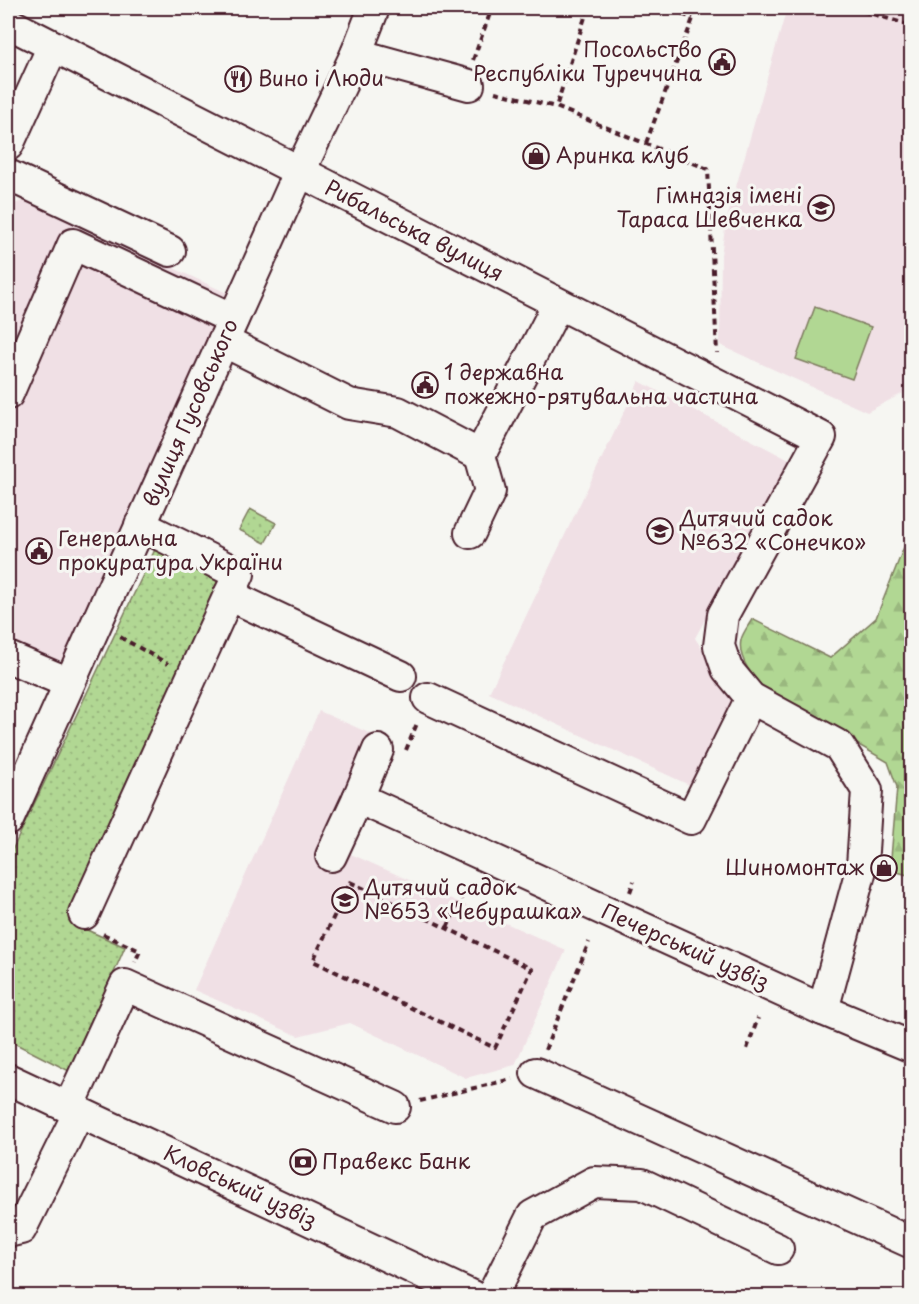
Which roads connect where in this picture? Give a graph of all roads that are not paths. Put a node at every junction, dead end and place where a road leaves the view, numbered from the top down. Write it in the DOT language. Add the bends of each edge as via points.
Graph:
graph roads {
  1 [pos="374,8"];
  2 [pos="8,24"];
  3 [pos="53,46"];
  4 [pos="356,54"];
  5 [pos="469,85"];
  6 [pos="8,144"];
  7 [pos="299,173"];
  8 [pos="8,175"];
  9 [pos="170,251"];
  10 [pos="558,304"];
  11 [pos="228,330"];
  12 [pos="8,394"];
  13 [pos="480,455"];
  14 [pos="140,525"];
  15 [pos="470,533"];
  16 [pos="229,595"];
  17 [pos="8,657"];
  18 [pos="401,676"];
  19 [pos="69,683"];
  20 [pos="428,698"];
  21 [pos="751,698"];
  22 [pos="378,750"];
  23 [pos="358,798"];
  24 [pos="8,820"];
  25 [pos="331,856"];
  26 [pos="84,914"];
  27 [pos="823,1010"];
  28 [pos="912,1047"];
  29 [pos="536,1073"];
  30 [pos="8,1078"];
  31 [pos="395,1107"];
  32 [pos="74,1109"];
  33 [pos="8,1232"];
  34 [pos="912,1243"];
  35 [pos="778,1249"];
  36 [pos="472,1296"];
  37 [pos="492,1296"];
  1 -- 4 [label="street, вулиця Гусовського"];
  2 -- 3 [label="street, Рибальська вулиця"];
  3 -- 6 [label="street"];
  3 -- 7 [label="street, Рибальська вулиця"];
  4 -- 5 [label="street"];
  4 -- 7 [label="street, вулиця Гусовського"];
  7 -- 10 [label="street, Рибальська вулиця"];
  7 -- 11 [label="street, вулиця Гусовського"];
  8 -- 9 [label="street"];
  10 -- 13 [label="street"];
  10 -- 21 [label="street, Рибальська вулиця" via="821,437 723,615 719,646 727,669"];
  11 -- 12 [label="street" via="73,244"];
  11 -- 13 [label="street" via="349,404 398,412"];
  11 -- 14 [label="street, вулиця Гусовського"];
  13 -- 15 [label="street" via="490,491"];
  14 -- 16 [label="street" via="238,574"];
  14 -- 19 [label="street, вулиця Гусовського"];
  16 -- 18 [label="street"];
  16 -- 26 [label="street"];
  17 -- 19 [label="street"];
  19 -- 24 [label="street, вулиця Гусовського"];
  20 -- 21 [label="street" via="691,819"];
  21 -- 27 [label="street" via="839,746 867,790 862,866"];
  22 -- 23 [label="street"];
  23 -- 25 [label="street"];
  23 -- 27 [label="street, Печерський узвіз"];
  27 -- 28 [label="street, Печерський узвіз"];
  29 -- 34 [label="street"];
  30 -- 32 [label="street, Кловський узвіз"];
  31 -- 32 [label="street" via="125,985"];
  32 -- 33 [label="street" via="21,1229"];
  32 -- 36 [label="street, Кловський узвіз"];
  35 -- 37 [label="street" via="642,1184 594,1182 532,1216"];
}
